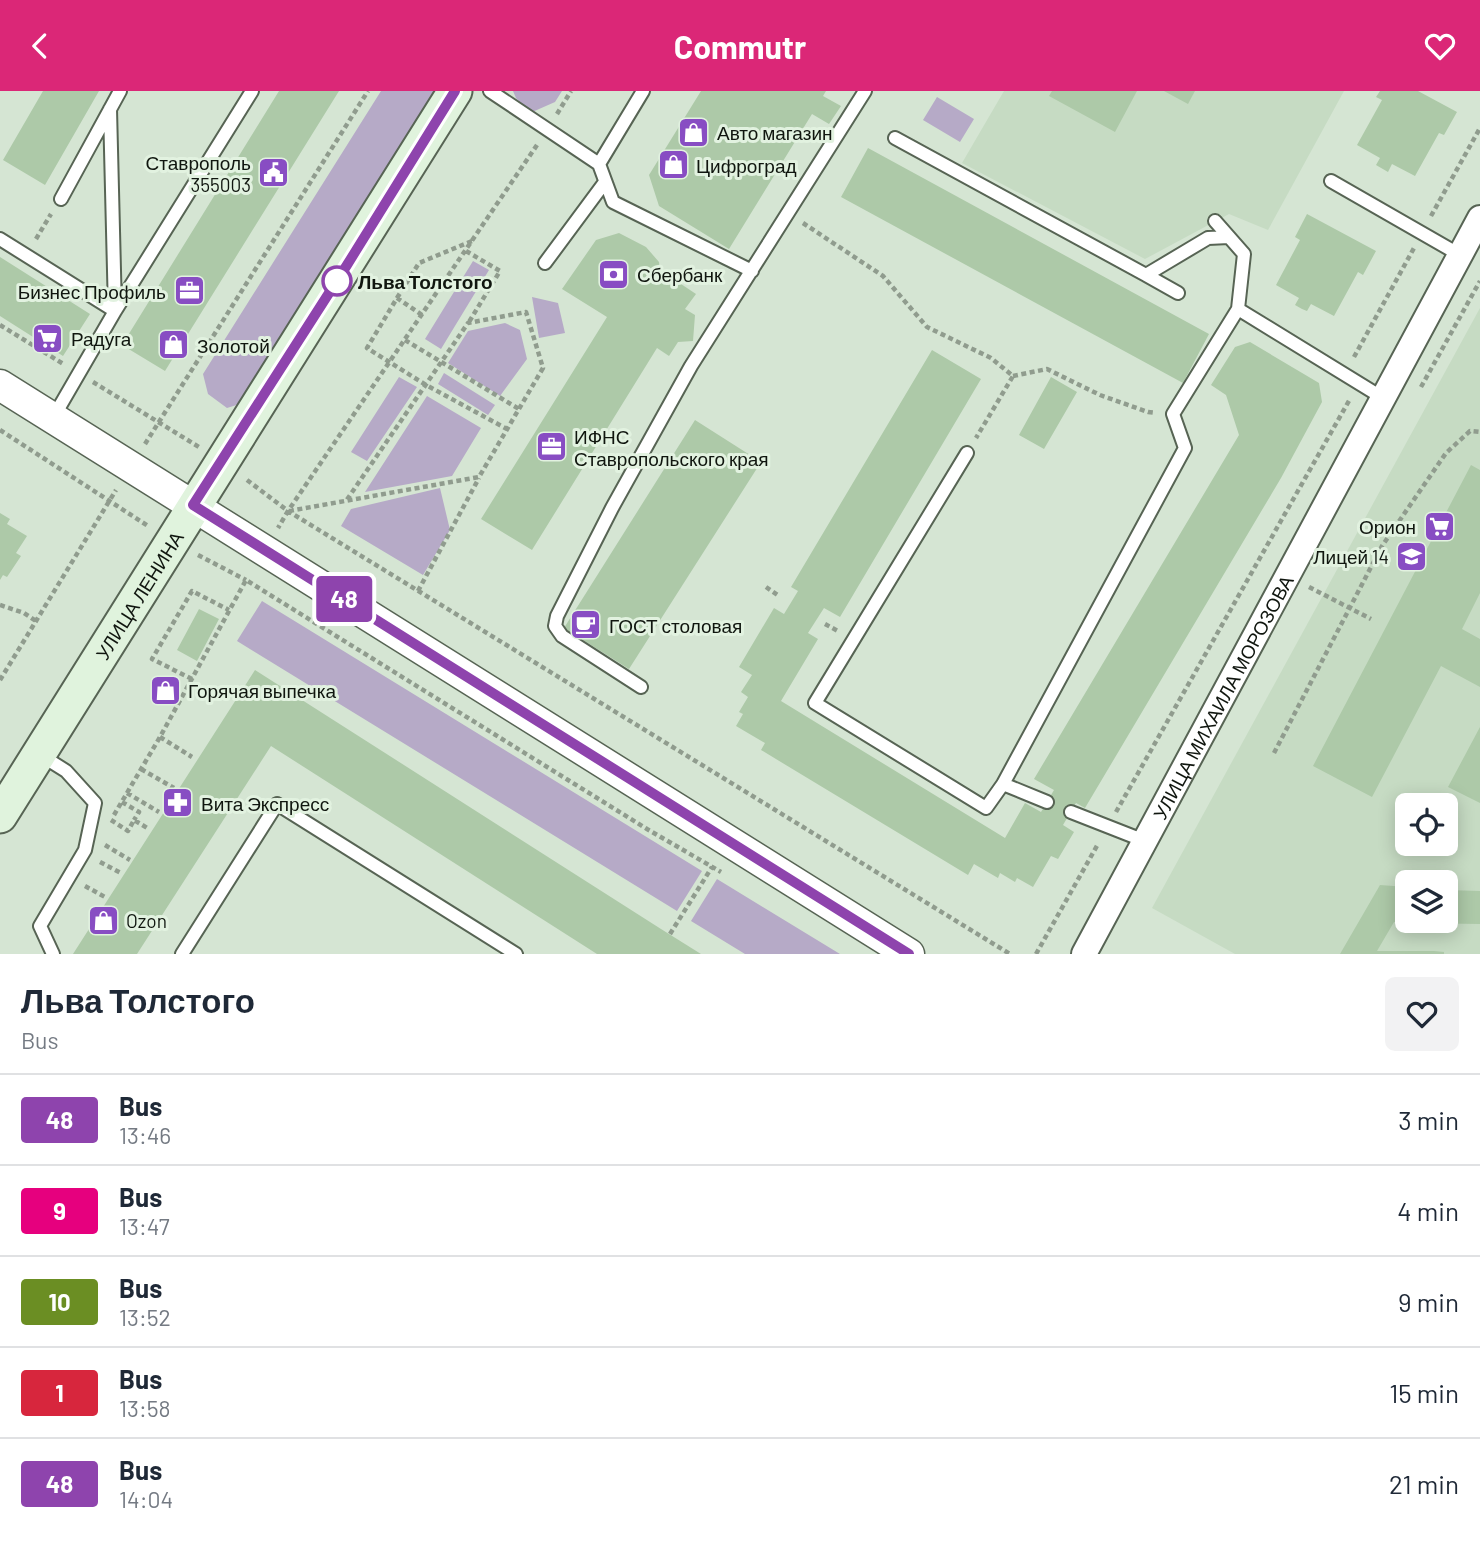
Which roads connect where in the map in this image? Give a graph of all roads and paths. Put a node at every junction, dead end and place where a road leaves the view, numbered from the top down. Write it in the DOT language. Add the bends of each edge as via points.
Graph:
graph roads {
  1 [pos="120,91"];
  2 [pos="252,91"];
  3 [pos="368,91"];
  4 [pos="455,91"];
  5 [pos="490,91"];
  6 [pos="643,91"];
  7 [pos="865,91"];
  8 [pos="110,109"];
  9 [pos="895,138"];
  10 [pos="599,164"];
  11 [pos="1331,181"];
  12 [pos="605,182"];
  13 [pos="61,199"];
  14 [pos="788,213"];
  15 [pos="1480,218"];
  16 [pos="1215,222"];
  17 [pos="1229,237"];
  18 [pos="0,239"];
  19 [pos="472,240"];
  20 [pos="466,251"];
  21 [pos="1460,254"];
  22 [pos="26,255"];
  23 [pos="545,263"];
  24 [pos="752,271"];
  25 [pos="1146,275"];
  26 [pos="1178,293"];
  27 [pos="397,298"];
  28 [pos="1238,309"];
  29 [pos="115,311"];
  30 [pos="422,315"];
  31 [pos="468,323"];
  32 [pos="405,339"];
  33 [pos="441,363"];
  34 [pos="1013,376"];
  35 [pos="1347,376"];
  36 [pos="0,385"];
  37 [pos="426,385"];
  38 [pos="1383,398"];
  39 [pos="519,409"];
  40 [pos="1173,414"];
  41 [pos="53,418"];
  42 [pos="507,429"];
  43 [pos="0,430"];
  44 [pos="1480,432"];
  45 [pos="967,453"];
  46 [pos="131,466"];
  47 [pos="479,477"];
  48 [pos="109,501"];
  49 [pos="346,501"];
  50 [pos="193,505"];
  51 [pos="288,511"];
  52 [pos="1259,561"];
  53 [pos="1289,576"];
  54 [pos="766,587"];
  55 [pos="418,591"];
  56 [pos="779,596"];
  57 [pos="0,605"];
  58 [pos="1350,607"];
  59 [pos="229,610"];
  60 [pos="1371,619"];
  61 [pos="36,621"];
  62 [pos="192,679"];
  63 [pos="0,680"];
  64 [pos="641,688"];
  65 [pos="160,737"];
  66 [pos="1274,753"];
  67 [pos="38,754"];
  68 [pos="192,757"];
  69 [pos="142,769"];
  70 [pos="1003,784"];
  71 [pos="174,788"];
  72 [pos="127,793"];
  73 [pos="122,802"];
  74 [pos="1047,802"];
  75 [pos="1071,812"];
  76 [pos="159,813"];
  77 [pos="0,816"];
  78 [pos="111,820"];
  79 [pos="134,820"];
  80 [pos="1108,826"];
  81 [pos="149,829"];
  82 [pos="105,831"];
  83 [pos="99,841"];
  84 [pos="1145,841"];
  85 [pos="90,856"];
  86 [pos="130,859"];
  87 [pos="121,873"];
  88 [pos="76,880"];
  89 [pos="105,897"];
  90 [pos="670,934"];
  91 [pos="53,954"];
  92 [pos="182,954"];
  93 [pos="516,954"];
  94 [pos="909,954"];
  95 [pos="1036,954"];
  96 [pos="1084,954"];
  1 -- 8 [label="lane"];
  2 -- 29 [label="lane"];
  3 -- 46 [label="path"];
  4 -- 50 [label="main road, УЛИЦА ЛЕНИНА"];
  5 -- 10 [label="lane"];
  6 -- 10 [label="lane"];
  7 -- 14 [label="lane"];
  8 -- 13 [label="lane"];
  8 -- 29 [label="lane"];
  9 -- 25 [label="lane"];
  10 -- 12 [label="lane"];
  11 -- 21 [label="lane"];
  12 -- 23 [label="lane"];
  12 -- 24 [label="lane" via="612,202"];
  13 -- 22 [label="path"];
  14 -- 24 [label="lane"];
  14 -- 34 [label="path" via="883,276 926,327 991,358"];
  15 -- 21 [label="street, УЛИЦА МИХАИЛА МОРОЗОВА"];
  16 -- 17 [label="lane"];
  17 -- 25 [label="lane" via="1208,238"];
  17 -- 28 [label="lane" via="1244,254"];
  18 -- 22 [label="lane"];
  19 -- 27 [label="path" via="418,263"];
  20 -- 31 [label="path" via="500,271"];
  21 -- 38 [label="street, УЛИЦА МИХАИЛА МОРОЗОВА"];
  22 -- 29 [label="lane"];
  24 -- 64 [label="lane" via="691,366 612,508 555,626 562,636"];
  25 -- 26 [label="lane"];
  27 -- 30 [label="path"];
  27 -- 37 [label="path" via="367,348"];
  28 -- 35 [label="lane"];
  28 -- 40 [label="lane"];
  29 -- 41 [label="lane"];
  31 -- 33 [label="path"];
  31 -- 39 [label="path" via="526,312 543,368"];
  32 -- 33 [label="path"];
  33 -- 37 [label="path"];
  33 -- 39 [label="path"];
  34 -- 40 [label="path" via="1047,369 1136,408"];
  34 -- 45 [label="path"];
  35 -- 38 [label="lane"];
  35 -- 52 [label="path" via="1351,398"];
  36 -- 41 [label="street"];
  37 -- 42 [label="path"];
  37 -- 49 [label="path"];
  38 -- 53 [label="street, УЛИЦА МИХАИЛА МОРОЗОВА"];
  39 -- 42 [label="path"];
  40 -- 70 [label="lane" via="1185,448"];
  41 -- 46 [label="street"];
  42 -- 47 [label="path"];
  43 -- 48 [label="path"];
  44 -- 58 [label="path" via="1471,431 1446,453 1382,546"];
  45 -- 70 [label="lane" via="815,703 986,808"];
  46 -- 48 [label="path"];
  46 -- 50 [label="street"];
  47 -- 49 [label="path"];
  47 -- 55 [label="path"];
  48 -- 61 [label="path"];
  49 -- 51 [label="path"];
  50 -- 67 [label="main road, УЛИЦА ЛЕНИНА"];
  50 -- 94 [label="street"];
  52 -- 53 [label="path"];
  52 -- 80 [label="path"];
  53 -- 58 [label="path"];
  53 -- 84 [label="street, УЛИЦА МИХАИЛА МОРОЗОВА"];
  54 -- 56 [label="path"];
  57 -- 61 [label="path"];
  58 -- 60 [label="path"];
  58 -- 66 [label="path"];
  59 -- 62 [label="path"];
  59 -- 62 [label="path" via="192,591 152,659"];
  59 -- 90 [label="path" via="246,580 712,867"];
  61 -- 63 [label="path"];
  62 -- 65 [label="path"];
  65 -- 68 [label="path"];
  65 -- 69 [label="path"];
  67 -- 77 [label="main road, УЛИЦА ЛЕНИНА"];
  67 -- 91 [label="lane" via="66,771 95,803 85,850 40,926"];
  69 -- 71 [label="path"];
  69 -- 72 [label="path"];
  70 -- 74 [label="lane"];
  72 -- 73 [label="path"];
  72 -- 76 [label="path"];
  73 -- 78 [label="path"];
  73 -- 79 [label="path" via="139,812"];
  75 -- 80 [label="lane"];
  78 -- 79 [label="path" via="128,831"];
  78 -- 82 [label="path"];
  79 -- 81 [label="path"];
  80 -- 84 [label="lane"];
  80 -- 95 [label="path"];
  83 -- 86 [label="path"];
  84 -- 96 [label="street, УЛИЦА МИХАИЛА МОРОЗОВА"];
  85 -- 87 [label="path"];
  88 -- 89 [label="path"];
  92 -- 93 [label="lane" via="277,804"];
}
